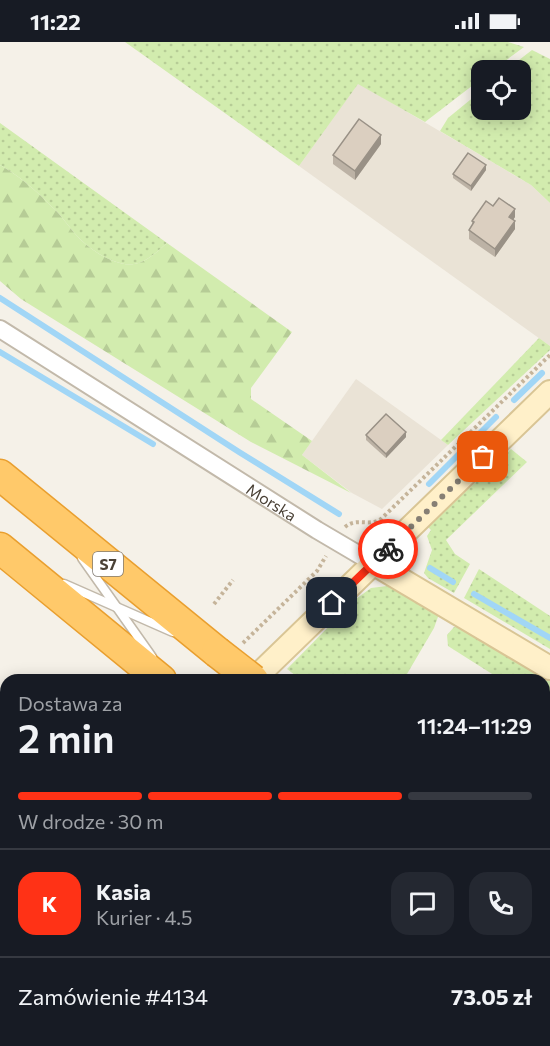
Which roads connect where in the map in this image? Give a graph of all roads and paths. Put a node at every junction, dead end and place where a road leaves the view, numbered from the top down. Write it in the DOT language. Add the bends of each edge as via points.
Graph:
graph roads {
  1 [pos="0,329"];
  2 [pos="550,355"];
  3 [pos="550,393"];
  4 [pos="0,475"];
  5 [pos="57,523"];
  6 [pos="341,532"];
  7 [pos="331,548"];
  8 [pos="10,556"];
  9 [pos="373,563"];
  10 [pos="232,580"];
  11 [pos="214,604"];
  12 [pos="116,607"];
  13 [pos="177,634"];
  14 [pos="187,638"];
  15 [pos="229,649"];
  16 [pos="550,668"];
  17 [pos="154,674"];
  18 [pos="164,674"];
  19 [pos="248,674"];
  20 [pos="259,674"];
  1 -- 9 [label="street, Morska"];
  2 -- 6 [label="path" via="381,519 371,524 355,521"];
  3 -- 9 [label="main road"];
  4 -- 5 [label="highway, S7"];
  5 -- 12 [label="lane"];
  5 -- 15 [label="highway, S7"];
  7 -- 15 [label="path" via="318,571"];
  8 -- 12 [label="lane"];
  8 -- 17 [label="highway"];
  9 -- 16 [label="main road, Morska"];
  9 -- 20 [label="main road"];
  10 -- 11 [label="path"];
  12 -- 13 [label="lane"];
  12 -- 18 [label="lane"];
  14 -- 15 [label="lane"];
  15 -- 19 [label="highway, S7, bridge"];
}
